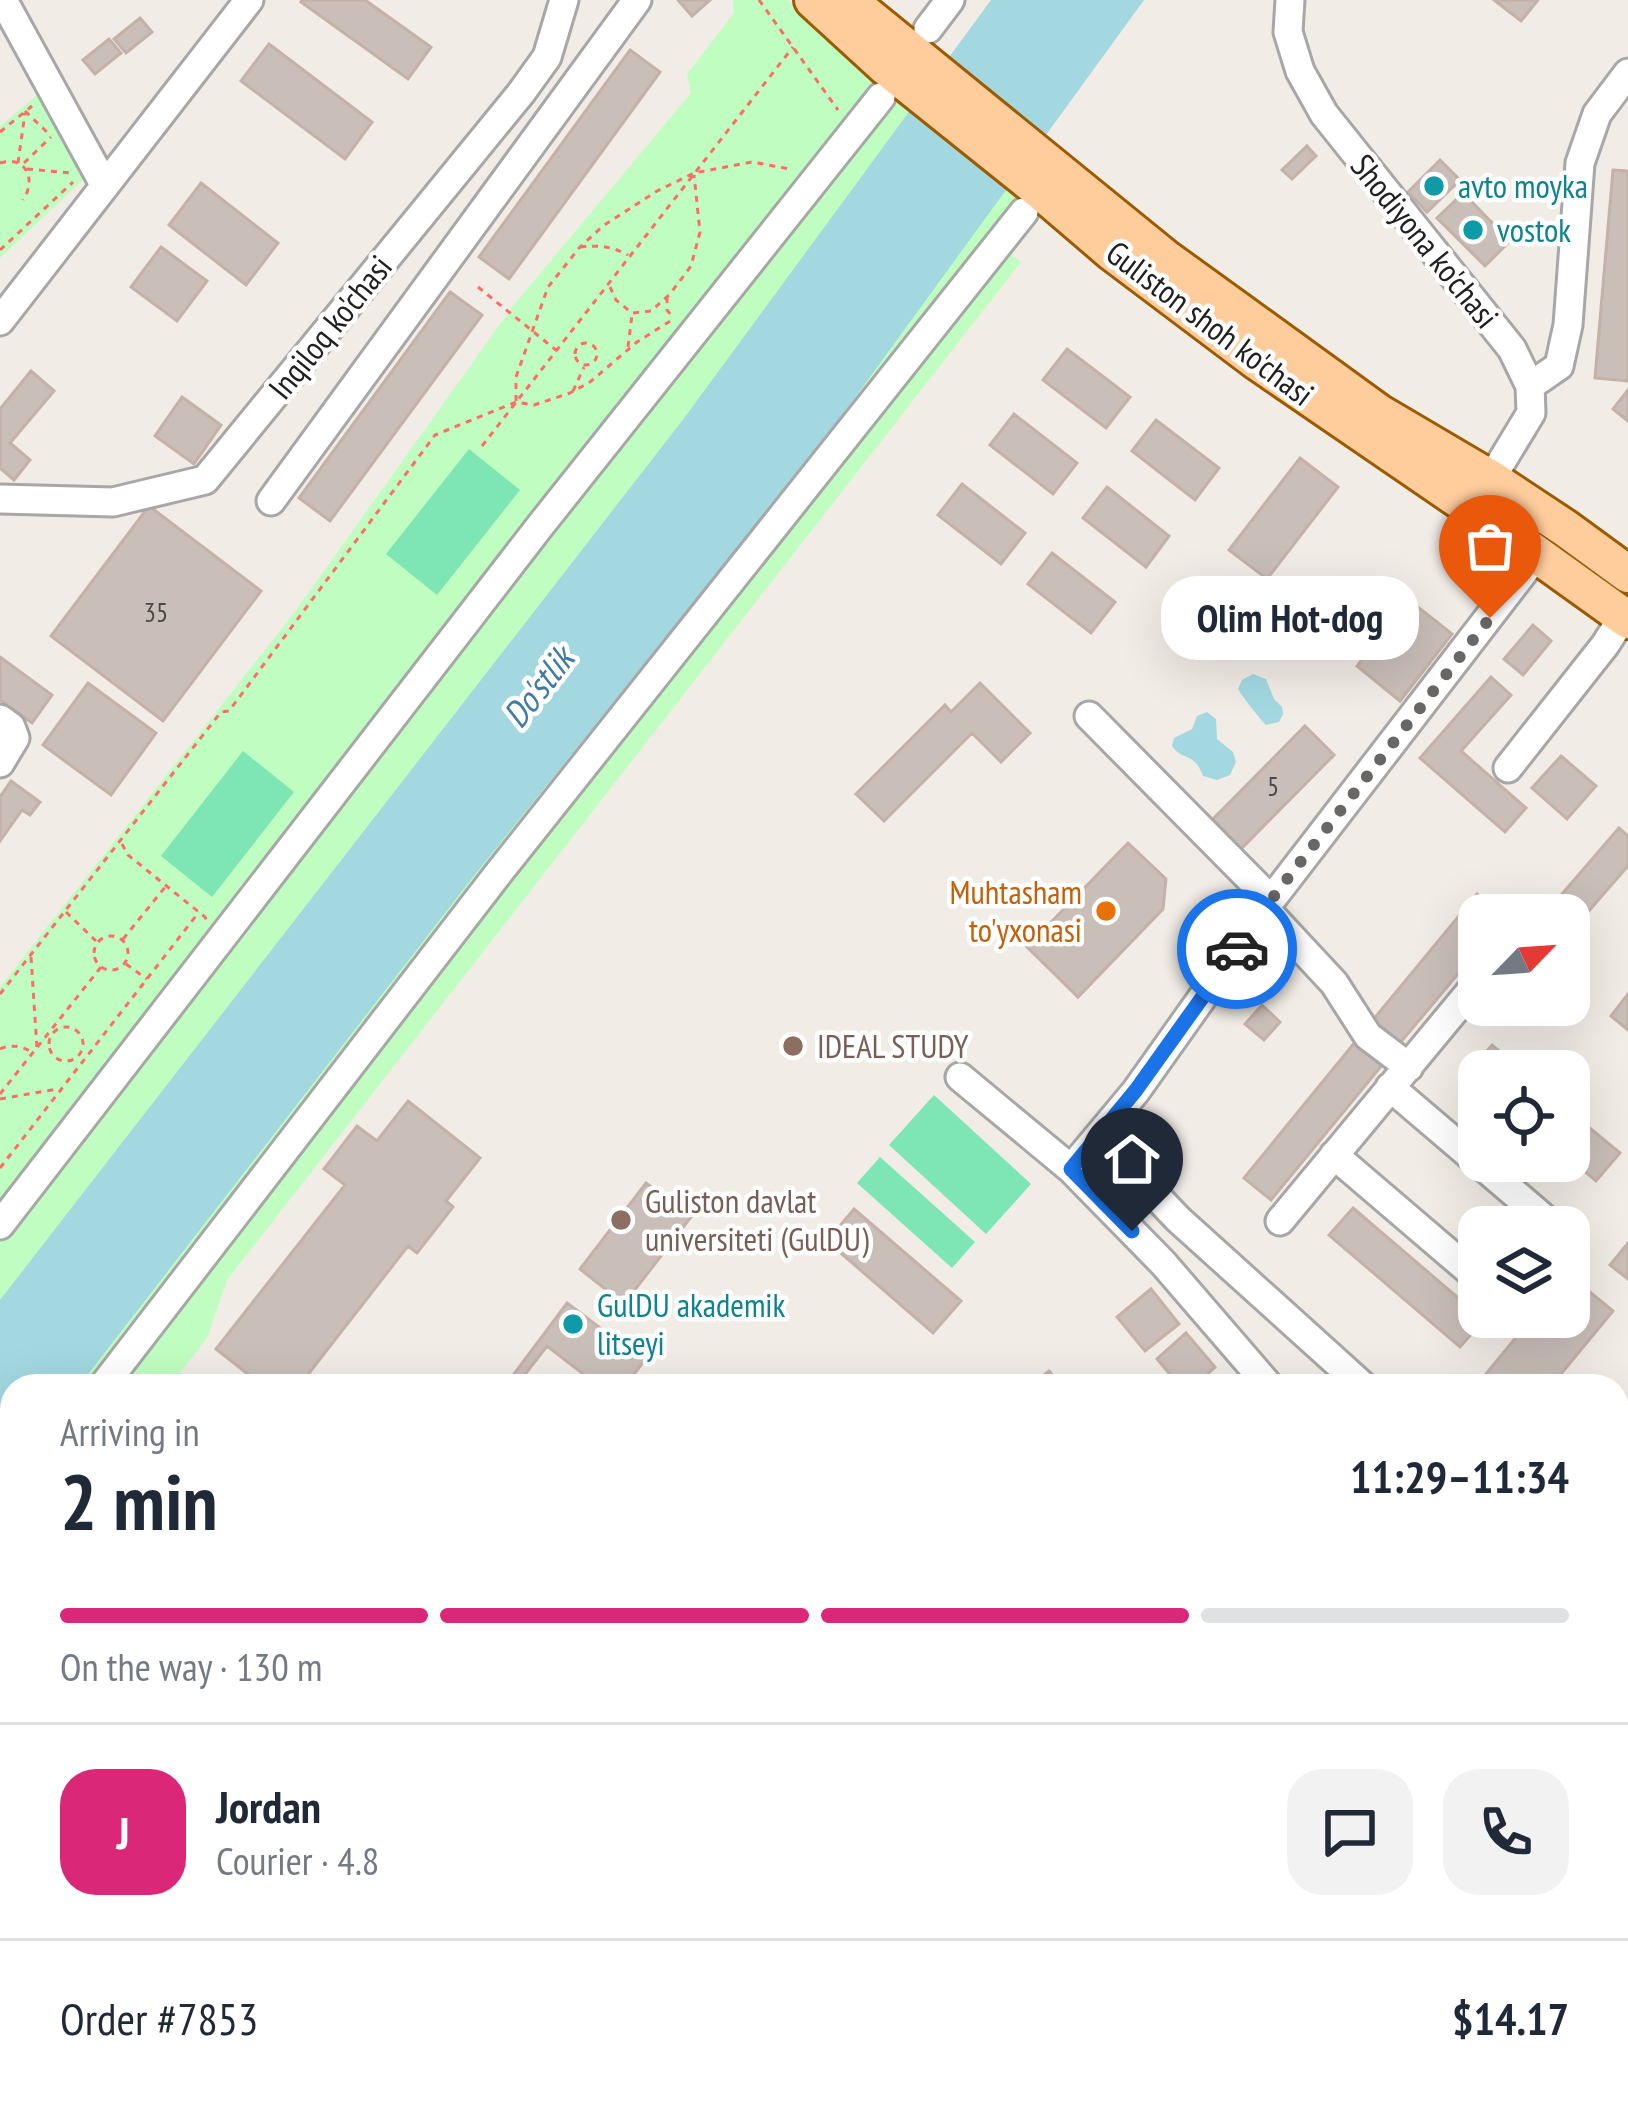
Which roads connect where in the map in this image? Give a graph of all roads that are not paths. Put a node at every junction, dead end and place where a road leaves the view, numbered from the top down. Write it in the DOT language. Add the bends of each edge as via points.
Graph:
graph roads {
  1 [pos="3,0"];
  2 [pos="249,0"];
  3 [pos="564,0"];
  4 [pos="637,0"];
  5 [pos="813,0"];
  6 [pos="848,0"];
  7 [pos="950,0"];
  8 [pos="1290,0"];
  9 [pos="899,60"];
  10 [pos="1628,74"];
  11 [pos="105,186"];
  12 [pos="1041,192"];
  13 [pos="0,321"];
  14 [pos="1530,386"];
  15 [pos="1491,479"];
  16 [pos="0,499"];
  17 [pos="271,501"];
  18 [pos="1536,556"];
  19 [pos="1628,574"];
  20 [pos="1626,619"];
  21 [pos="1089,716"];
  22 [pos="0,719"];
  23 [pos="0,763"];
  24 [pos="1508,768"];
  25 [pos="1268,905"];
  26 [pos="1458,1007"];
  27 [pos="960,1077"];
  28 [pos="1400,1077"];
  29 [pos="1099,1136"];
  30 [pos="1334,1155"];
  31 [pos="1071,1169"];
  32 [pos="1532,1206"];
  33 [pos="1280,1221"];
  34 [pos="0,1226"];
  35 [pos="1458,1261"];
  36 [pos="113,1374"];
  37 [pos="1259,1374"];
  38 [pos="1350,1374"];
  1 -- 11 [label="street"];
  2 -- 11 [label="street"];
  3 -- 16 [label="street, Inqiloq ko'chasi" via="547,57 521,93 205,480 113,502"];
  4 -- 17 [label="street"];
  5 -- 9 [label="main road, Guliston shoh ko'chasi"];
  6 -- 9 [label="main road, Guliston shoh ko'chasi"];
  7 -- 9 [label="street"];
  8 -- 14 [label="street, Shodiyona ko'chasi" via="1288,32 1324,114 1512,349"];
  9 -- 12 [label="main road, Guliston shoh ko'chasi"];
  9 -- 34 [label="street" via="854,131"];
  10 -- 14 [label="street" via="1597,114 1580,163 1559,366"];
  11 -- 13 [label="street"];
  12 -- 15 [label="main road, Guliston shoh ko'chasi" via="1165,258 1379,413"];
  12 -- 18 [label="main road, Guliston shoh ko'chasi" via="1258,362"];
  12 -- 36 [label="street" via="497,875"];
  14 -- 15 [label="street" via="1531,413"];
  15 -- 19 [label="main road, Guliston shoh ko'chasi"];
  18 -- 20 [label="main road, Guliston shoh ko'chasi"];
  18 -- 25 [label="street"];
  20 -- 24 [label="street"];
  21 -- 25 [label="street"];
  22 -- 23 [label="street" via="15,738"];
  25 -- 28 [label="street"];
  25 -- 29 [label="street"];
  26 -- 28 [label="street"];
  27 -- 31 [label="street"];
  28 -- 30 [label="street"];
  28 -- 32 [label="street"];
  29 -- 31 [label="street"];
  29 -- 38 [label="street"];
  30 -- 33 [label="street"];
  30 -- 35 [label="street"];
  31 -- 37 [label="street"];
}
